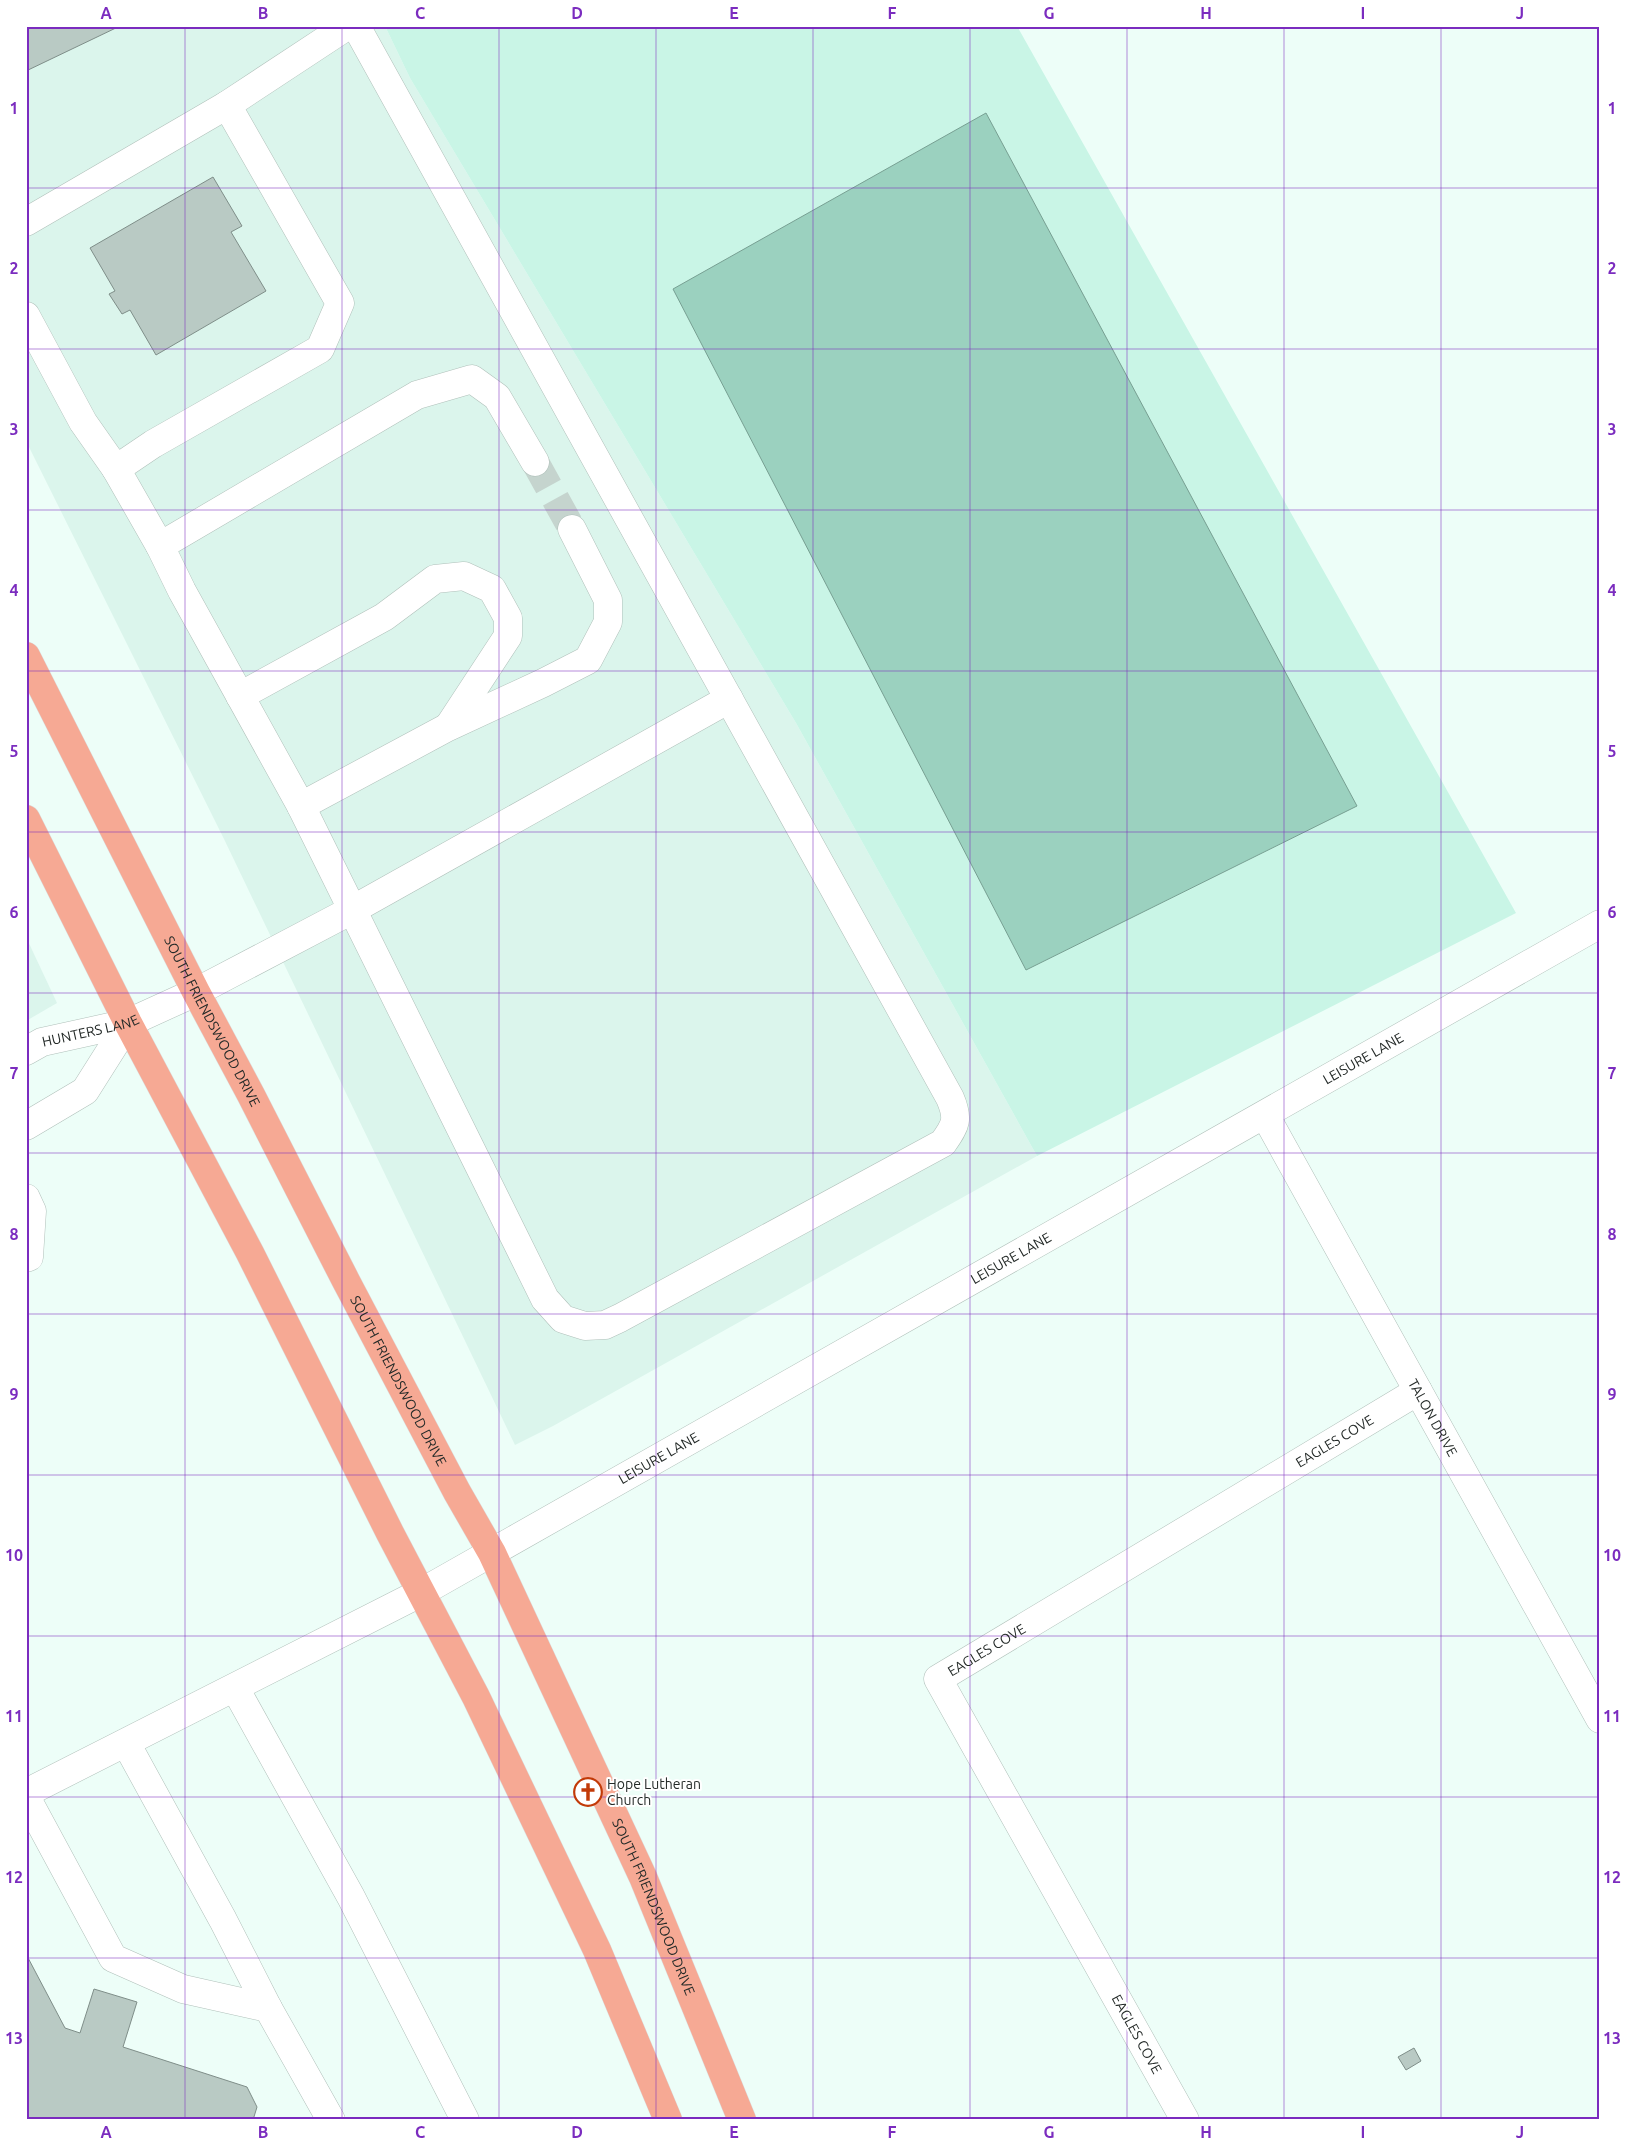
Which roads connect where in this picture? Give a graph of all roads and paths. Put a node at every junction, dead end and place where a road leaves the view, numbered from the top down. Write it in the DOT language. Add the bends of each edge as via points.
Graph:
graph roads {
  1 [pos="347,26"];
  2 [pos="356,26"];
  3 [pos="227,104"];
  4 [pos="26,222"];
  5 [pos="26,316"];
  6 [pos="535,462"];
  7 [pos="116,470"];
  8 [pos="572,529"];
  9 [pos="160,546"];
  10 [pos="26,656"];
  11 [pos="240,696"];
  12 [pos="729,699"];
  13 [pos="448,727"];
  14 [pos="300,806"];
  15 [pos="26,820"];
  16 [pos="352,910"];
  17 [pos="1600,924"];
  18 [pos="196,992"];
  19 [pos="128,1023"];
  20 [pos="26,1051"];
  21 [pos="1266,1115"];
  22 [pos="26,1126"];
  23 [pos="26,1198"];
  24 [pos="26,1258"];
  25 [pos="1418,1391"];
  26 [pos="492,1553"];
  27 [pos="422,1592"];
  28 [pos="235,1688"];
  29 [pos="1600,1719"];
  30 [pos="126,1743"];
  31 [pos="26,1793"];
  32 [pos="26,1797"];
  33 [pos="268,2008"];
  34 [pos="331,2120"];
  35 [pos="465,2120"];
  36 [pos="668,2120"];
  37 [pos="742,2120"];
  38 [pos="1185,2120"];
  1 -- 3 [label="street"];
  2 -- 12 [label="street"];
  3 -- 4 [label="street"];
  3 -- 7 [label="street" via="340,303 320,349 153,444"];
  5 -- 7 [label="street" via="83,422"];
  6 -- 9 [label="street" via="497,397 472,379 417,395"];
  7 -- 9 [label="street"];
  8 -- 13 [label="street" via="608,600 608,622 588,660"];
  9 -- 11 [label="street"];
  10 -- 18 [label="main road, SOUTH FRIENDSWOOD DRIVE"];
  11 -- 13 [label="street" via="384,617 435,579 464,576 492,589 508,618 508,636"];
  11 -- 14 [label="street"];
  12 -- 16 [label="street"];
  12 -- 16 [label="street" via="950,1098 956,1112 954,1128 943,1143 926,1154 605,1325 585,1326 563,1319 545,1300"];
  13 -- 14 [label="street"];
  14 -- 16 [label="street"];
  15 -- 19 [label="main road"];
  16 -- 18 [label="street"];
  17 -- 21 [label="street, LEISURE LANE"];
  18 -- 19 [label="street"];
  18 -- 26 [label="main road, SOUTH FRIENDSWOOD DRIVE"];
  19 -- 20 [label="street, HUNTERS LANE" via="42,1042"];
  19 -- 22 [label="street, HUNTERS LANE" via="85,1091"];
  19 -- 27 [label="main road" via="250,1253"];
  21 -- 25 [label="street, TALON DRIVE"];
  21 -- 26 [label="street, LEISURE LANE"];
  23 -- 24 [label="street" via="32,1211 29,1257"];
  25 -- 29 [label="street, TALON DRIVE"];
  25 -- 38 [label="street, EAGLES COVE" via="938,1679"];
  26 -- 27 [label="street, LEISURE LANE"];
  26 -- 37 [label="main road, SOUTH FRIENDSWOOD DRIVE" via="643,1877"];
  27 -- 28 [label="street, LEISURE LANE"];
  27 -- 36 [label="main road" via="476,1697 596,1950"];
  28 -- 30 [label="street, LEISURE LANE"];
  28 -- 35 [label="street" via="351,1898"];
  30 -- 31 [label="street, LEISURE LANE"];
  30 -- 33 [label="street" via="224,1920"];
  32 -- 33 [label="street" via="113,1958 183,1988"];
  33 -- 34 [label="street"];
}
